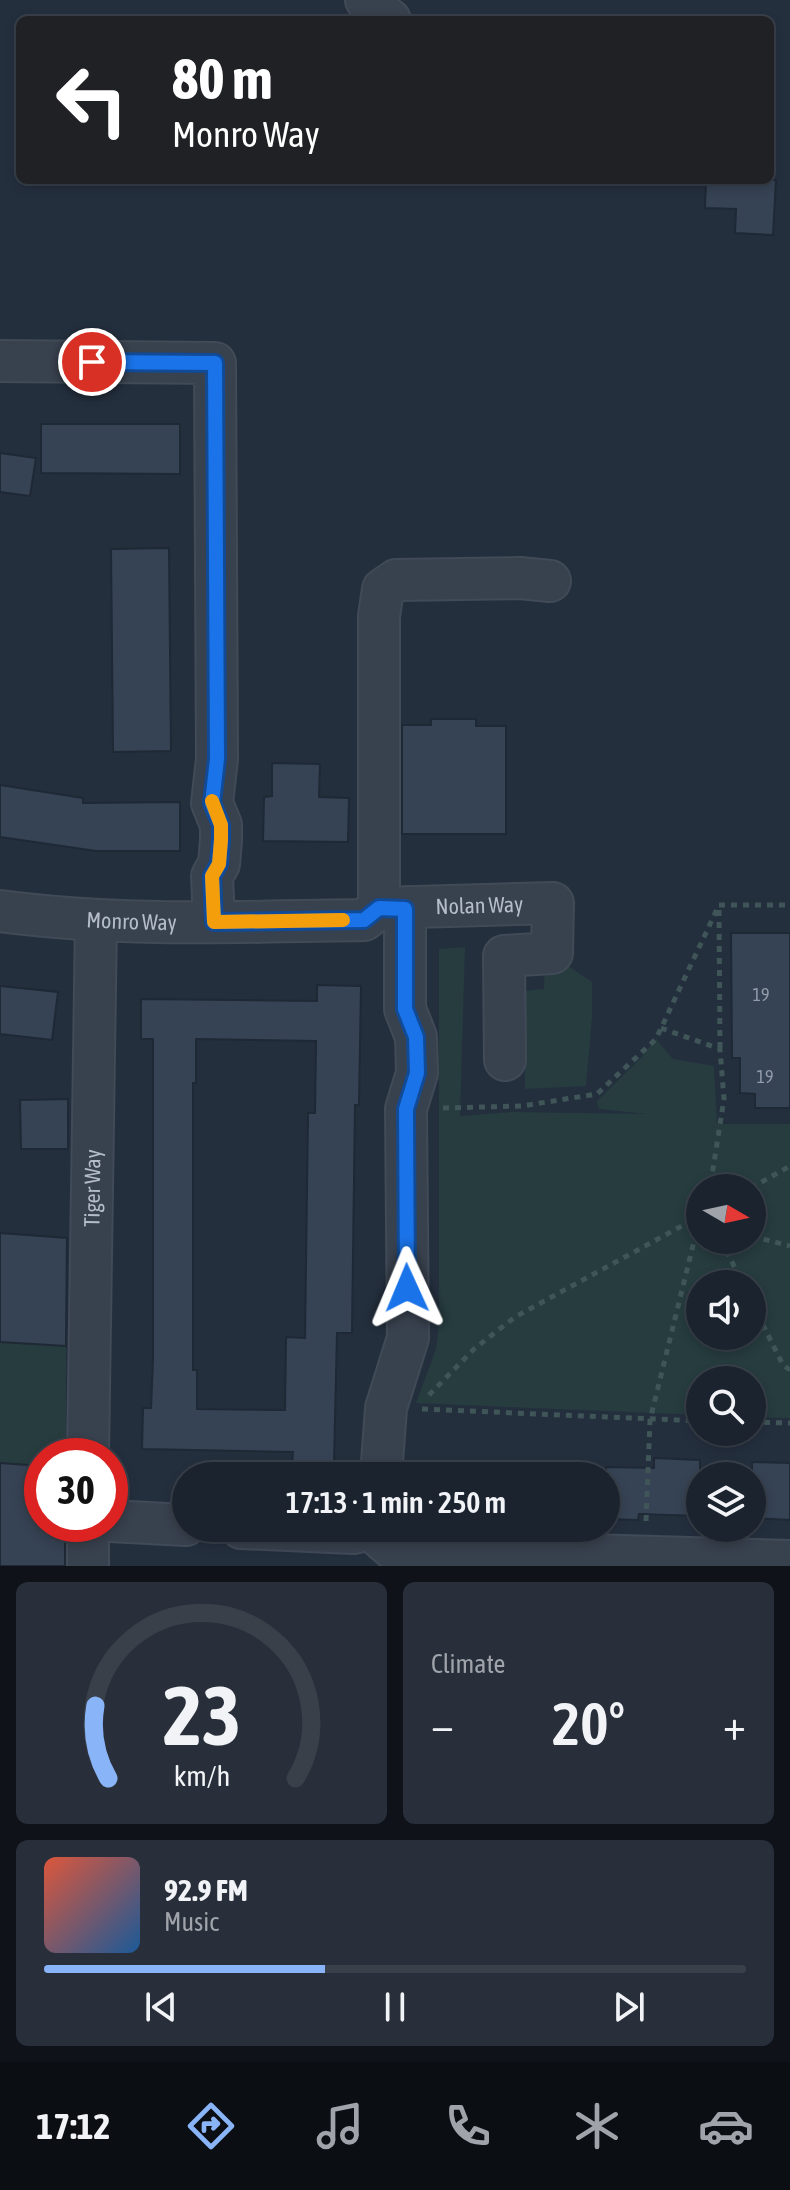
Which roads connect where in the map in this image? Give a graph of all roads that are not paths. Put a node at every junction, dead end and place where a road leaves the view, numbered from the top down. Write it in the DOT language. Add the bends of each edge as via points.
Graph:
graph roads {
  1 [pos="366,0"];
  2 [pos="385,16"];
  3 [pos="0,361"];
  4 [pos="550,581"];
  5 [pos="392,908"];
  6 [pos="0,911"];
  7 [pos="96,921"];
  8 [pos="214,922"];
  9 [pos="505,1060"];
  10 [pos="88,1438"];
  11 [pos="382,1462"];
  12 [pos="128,1522"];
  13 [pos="172,1524"];
  14 [pos="88,1542"];
  15 [pos="385,1542"];
  16 [pos="790,1561"];
  17 [pos="88,1566"];
  1 -- 2 [label="street"];
  3 -- 8 [label="street" via="215,363 217,759 212,803 221,840 212,876"];
  4 -- 5 [label="street" via="396,580 383,589 379,616"];
  5 -- 8 [label="street, Monro Way" via="364,920"];
  5 -- 9 [label="street, Nolan Way" via="553,903 552,953 504,956"];
  5 -- 11 [label="street" via="405,1009 416,1037 417,1073 406,1109 408,1338 386,1408"];
  6 -- 7 [label="street, Monro Way"];
  7 -- 8 [label="street, Monro Way"];
  7 -- 10 [label="street, Tiger Way"];
  12 -- 13 [label="street"];
  14 -- 17 [label="street"];
  15 -- 16 [label="street" via="393,1549"];
}
